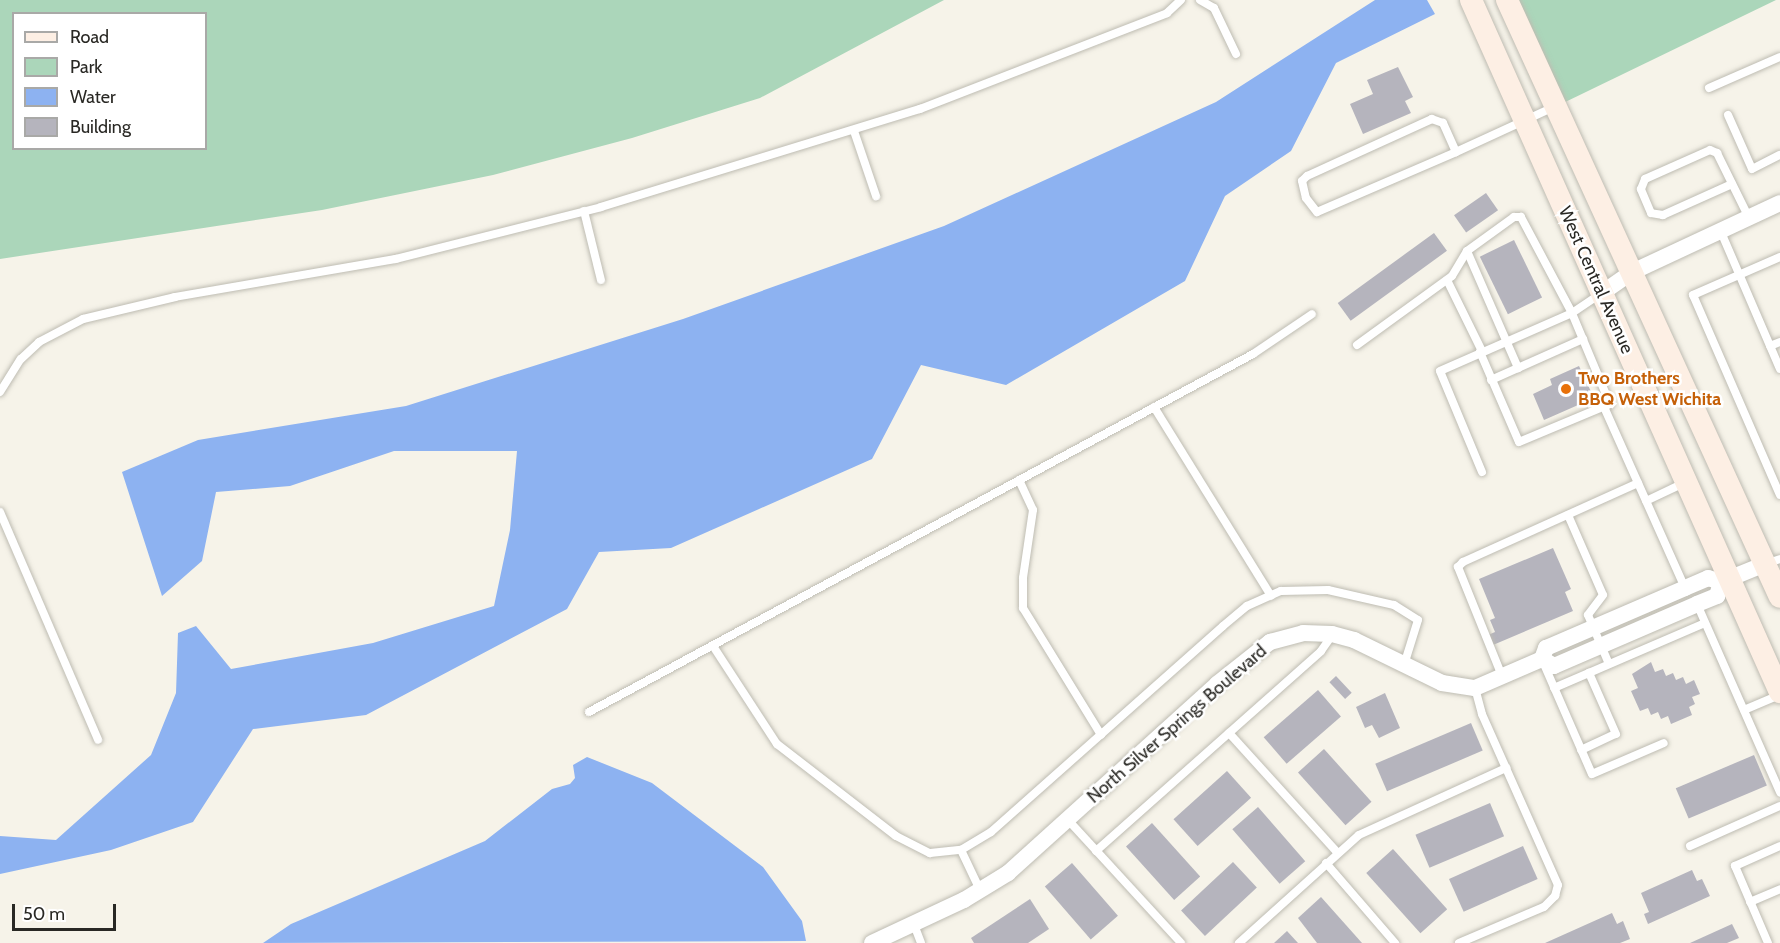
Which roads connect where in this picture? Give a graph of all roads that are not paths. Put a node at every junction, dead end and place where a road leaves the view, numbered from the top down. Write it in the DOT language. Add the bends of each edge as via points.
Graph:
graph roads {
  1 [pos="1181,0"];
  2 [pos="1200,0"];
  3 [pos="1508,1"];
  4 [pos="1475,9"];
  5 [pos="1236,54"];
  6 [pos="1780,57"];
  7 [pos="1709,88"];
  8 [pos="1557,106"];
  9 [pos="1728,115"];
  10 [pos="1525,121"];
  11 [pos="854,131"];
  12 [pos="1456,152"];
  13 [pos="1779,158"];
  14 [pos="1732,184"];
  15 [pos="876,196"];
  16 [pos="1780,203"];
  17 [pos="584,211"];
  18 [pos="1749,219"];
  19 [pos="1721,232"];
  20 [pos="1467,251"];
  21 [pos="1780,256"];
  22 [pos="1632,272"];
  23 [pos="1740,275"];
  24 [pos="601,280"];
  25 [pos="1447,280"];
  26 [pos="1602,293"];
  27 [pos="1572,313"];
  28 [pos="1312,314"];
  29 [pos="1583,339"];
  30 [pos="1506,341"];
  31 [pos="1780,342"];
  32 [pos="1357,345"];
  33 [pos="1770,346"];
  34 [pos="1481,352"];
  35 [pos="1518,368"];
  36 [pos="1780,369"];
  37 [pos="1491,380"];
  38 [pos="0,392"];
  39 [pos="1154,407"];
  40 [pos="1604,407"];
  41 [pos="1482,472"];
  42 [pos="1019,480"];
  43 [pos="1686,482"];
  44 [pos="1638,483"];
  45 [pos="1780,495"];
  46 [pos="1646,501"];
  47 [pos="0,512"];
  48 [pos="1568,515"];
  49 [pos="1776,559"];
  50 [pos="1725,581"];
  51 [pos="1685,588"];
  52 [pos="1271,596"];
  53 [pos="1780,597"];
  54 [pos="1697,604"];
  55 [pos="1706,623"];
  56 [pos="1594,627"];
  57 [pos="1332,634"];
  58 [pos="1601,645"];
  59 [pos="713,646"];
  60 [pos="1542,659"];
  61 [pos="1404,664"];
  62 [pos="1609,664"];
  63 [pos="1589,673"];
  64 [pos="1502,676"];
  65 [pos="1475,688"];
  66 [pos="1554,688"];
  67 [pos="1780,693"];
  68 [pos="1744,710"];
  69 [pos="589,712"];
  70 [pos="1229,733"];
  71 [pos="1101,735"];
  72 [pos="98,740"];
  73 [pos="1664,743"];
  74 [pos="1581,750"];
  75 [pos="1506,768"];
  76 [pos="1780,792"];
  77 [pos="1780,806"];
  78 [pos="1068,820"];
  79 [pos="1690,846"];
  80 [pos="1780,846"];
  81 [pos="961,850"];
  82 [pos="1096,851"];
  83 [pos="1337,852"];
  84 [pos="1326,863"];
  85 [pos="1780,889"];
  86 [pos="981,890"];
  87 [pos="1750,902"];
  88 [pos="913,922"];
  89 [pos="872,943"];
  90 [pos="921,943"];
  91 [pos="1181,943"];
  92 [pos="1239,943"];
  93 [pos="1395,943"];
  94 [pos="1459,943"];
  95 [pos="1768,943"];
  1 -- 11 [label="lane" via="1167,13"];
  2 -- 5 [label="lane" via="1214,8"];
  3 -- 8 [label="main road, West Central Avenue"];
  4 -- 10 [label="main road, West Central Avenue"];
  6 -- 7 [label="lane"];
  8 -- 10 [label="lane"];
  8 -- 22 [label="main road, West Central Avenue"];
  9 -- 13 [label="lane" via="1750,167"];
  10 -- 12 [label="lane"];
  10 -- 26 [label="main road, West Central Avenue"];
  11 -- 15 [label="lane"];
  11 -- 17 [label="lane"];
  12 -- 12 [label="lane" via="1317,212 1306,198 1302,181 1307,177 1432,119 1443,123"];
  14 -- 14 [label="lane" via="1717,153 1710,150 1646,178 1641,189 1651,213 1663,215"];
  14 -- 18 [label="lane"];
  16 -- 18 [label="street"];
  17 -- 24 [label="lane"];
  17 -- 38 [label="lane" via="396,259 175,297 83,319 39,342 21,359"];
  18 -- 19 [label="street"];
  19 -- 22 [label="street"];
  19 -- 23 [label="lane"];
  20 -- 25 [label="lane"];
  20 -- 27 [label="lane" via="1514,217 1521,217"];
  20 -- 30 [label="lane"];
  21 -- 23 [label="lane"];
  22 -- 26 [label="street"];
  22 -- 49 [label="main road, West Central Avenue"];
  23 -- 33 [label="lane"];
  23 -- 45 [label="lane" via="1693,295"];
  25 -- 32 [label="lane"];
  25 -- 34 [label="lane"];
  26 -- 27 [label="lane"];
  26 -- 43 [label="main road, West Central Avenue"];
  27 -- 29 [label="lane"];
  27 -- 30 [label="lane"];
  28 -- 39 [label="lane" via="1253,354"];
  29 -- 35 [label="lane"];
  29 -- 40 [label="lane" via="1610,400"];
  30 -- 34 [label="lane"];
  30 -- 35 [label="lane"];
  31 -- 33 [label="lane"];
  33 -- 36 [label="lane"];
  34 -- 37 [label="lane"];
  34 -- 41 [label="lane" via="1440,371"];
  35 -- 37 [label="lane"];
  37 -- 40 [label="lane" via="1519,442"];
  39 -- 42 [label="lane"];
  39 -- 52 [label="lane"];
  40 -- 44 [label="lane"];
  42 -- 59 [label="lane"];
  42 -- 71 [label="lane" via="1033,510 1023,578 1023,608"];
  43 -- 46 [label="lane"];
  43 -- 50 [label="main road, West Central Avenue"];
  44 -- 46 [label="lane"];
  44 -- 48 [label="lane"];
  46 -- 51 [label="lane"];
  47 -- 72 [label="lane"];
  48 -- 56 [label="lane" via="1603,595 1589,609"];
  48 -- 64 [label="lane" via="1458,567"];
  49 -- 50 [label="street"];
  49 -- 53 [label="main road, West Central Avenue"];
  50 -- 51 [label="street" via="1708,578"];
  50 -- 54 [label="street" via="1717,596"];
  50 -- 67 [label="main road, West Central Avenue"];
  51 -- 56 [label="street"];
  52 -- 61 [label="lane" via="1281,591 1328,590 1394,605 1418,620"];
  52 -- 71 [label="lane" via="1247,606"];
  54 -- 55 [label="lane"];
  54 -- 58 [label="street"];
  55 -- 62 [label="lane"];
  55 -- 68 [label="lane"];
  56 -- 58 [label="lane"];
  56 -- 60 [label="street" via="1546,648"];
  57 -- 61 [label="street, North Silver Springs Boulevard"];
  57 -- 70 [label="lane" via="1321,651"];
  57 -- 78 [label="street, North Silver Springs Boulevard" via="1286,636 1258,649"];
  58 -- 60 [label="street" via="1554,666"];
  58 -- 62 [label="lane"];
  59 -- 69 [label="lane"];
  59 -- 81 [label="lane" via="777,744 896,836 930,853"];
  60 -- 64 [label="street"];
  60 -- 66 [label="lane"];
  61 -- 65 [label="street, North Silver Springs Boulevard" via="1442,683"];
  62 -- 63 [label="lane"];
  63 -- 66 [label="lane"];
  63 -- 74 [label="lane" via="1616,734"];
  64 -- 65 [label="street"];
  65 -- 75 [label="lane"];
  66 -- 74 [label="lane"];
  67 -- 68 [label="lane"];
  68 -- 76 [label="lane"];
  70 -- 82 [label="lane"];
  70 -- 83 [label="lane"];
  71 -- 81 [label="lane" via="991,832"];
  73 -- 74 [label="lane" via="1592,774"];
  75 -- 83 [label="lane" via="1359,835"];
  75 -- 94 [label="lane" via="1558,885 1555,896 1544,907"];
  77 -- 79 [label="lane"];
  78 -- 82 [label="lane"];
  78 -- 86 [label="street, North Silver Springs Boulevard" via="1008,873"];
  80 -- 87 [label="lane" via="1735,866"];
  81 -- 86 [label="lane"];
  82 -- 91 [label="lane"];
  83 -- 84 [label="lane"];
  84 -- 92 [label="lane"];
  84 -- 93 [label="lane"];
  85 -- 87 [label="lane"];
  86 -- 88 [label="street, North Silver Springs Boulevard"];
  87 -- 95 [label="lane"];
  88 -- 89 [label="street, North Silver Springs Boulevard"];
  88 -- 90 [label="lane"];
}
